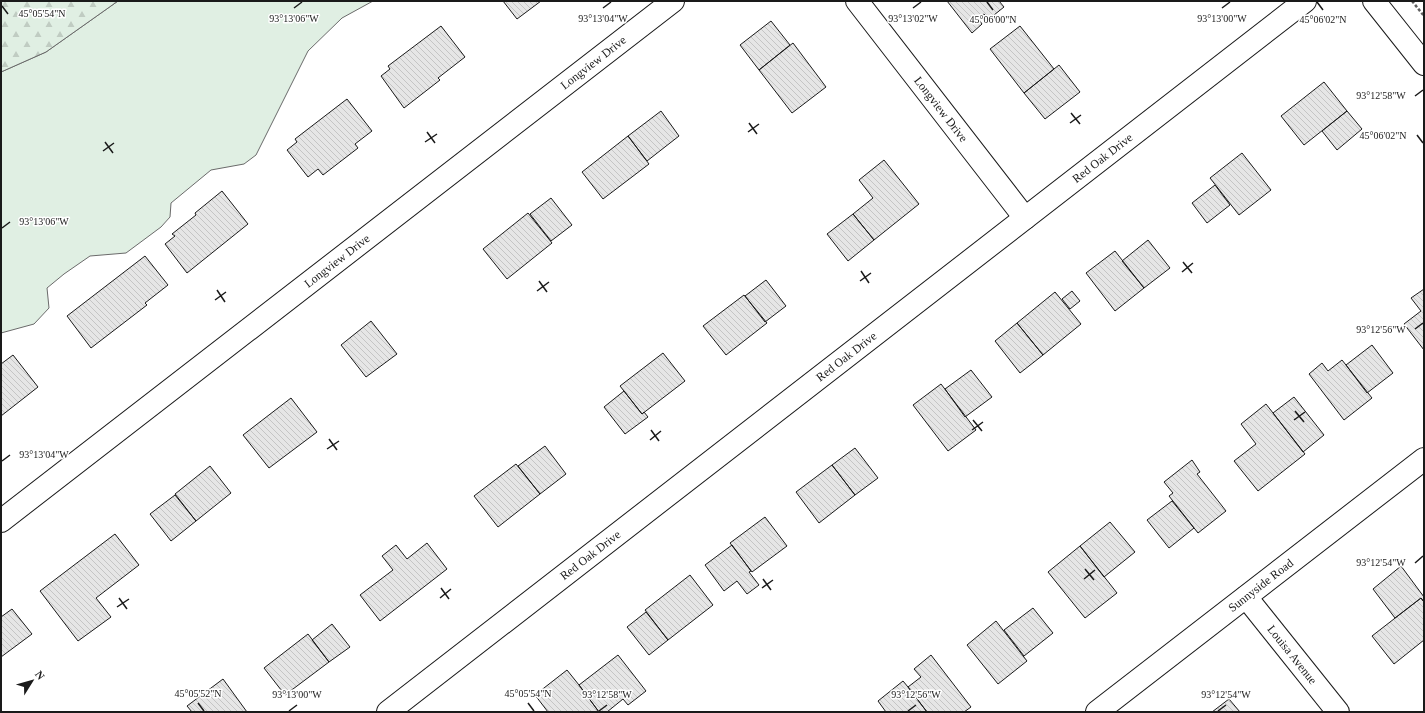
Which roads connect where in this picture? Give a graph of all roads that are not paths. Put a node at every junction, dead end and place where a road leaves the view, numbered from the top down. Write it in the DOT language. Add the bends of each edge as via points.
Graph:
graph roads {
  1 [pos="673,1"];
  2 [pos="857,1"];
  3 [pos="1304,1"];
  4 [pos="1374,1"];
  5 [pos="1424,64"];
  6 [pos="1025,218"];
  7 [pos="1424,459"];
  8 [pos="1,521"];
  9 [pos="1246,597"];
  10 [pos="388,712"];
  11 [pos="1097,712"];
  12 [pos="1338,712"];
  1 -- 8 [label="street, Longview Drive"];
  2 -- 6 [label="street, Longview Drive"];
  3 -- 6 [label="street, Red Oak Drive"];
  4 -- 5 [label="street"];
  6 -- 10 [label="street, Red Oak Drive"];
  7 -- 9 [label="street, Sunnyside Road"];
  9 -- 11 [label="street, Sunnyside Road"];
  9 -- 12 [label="street, Louisa Avenue"];
}
